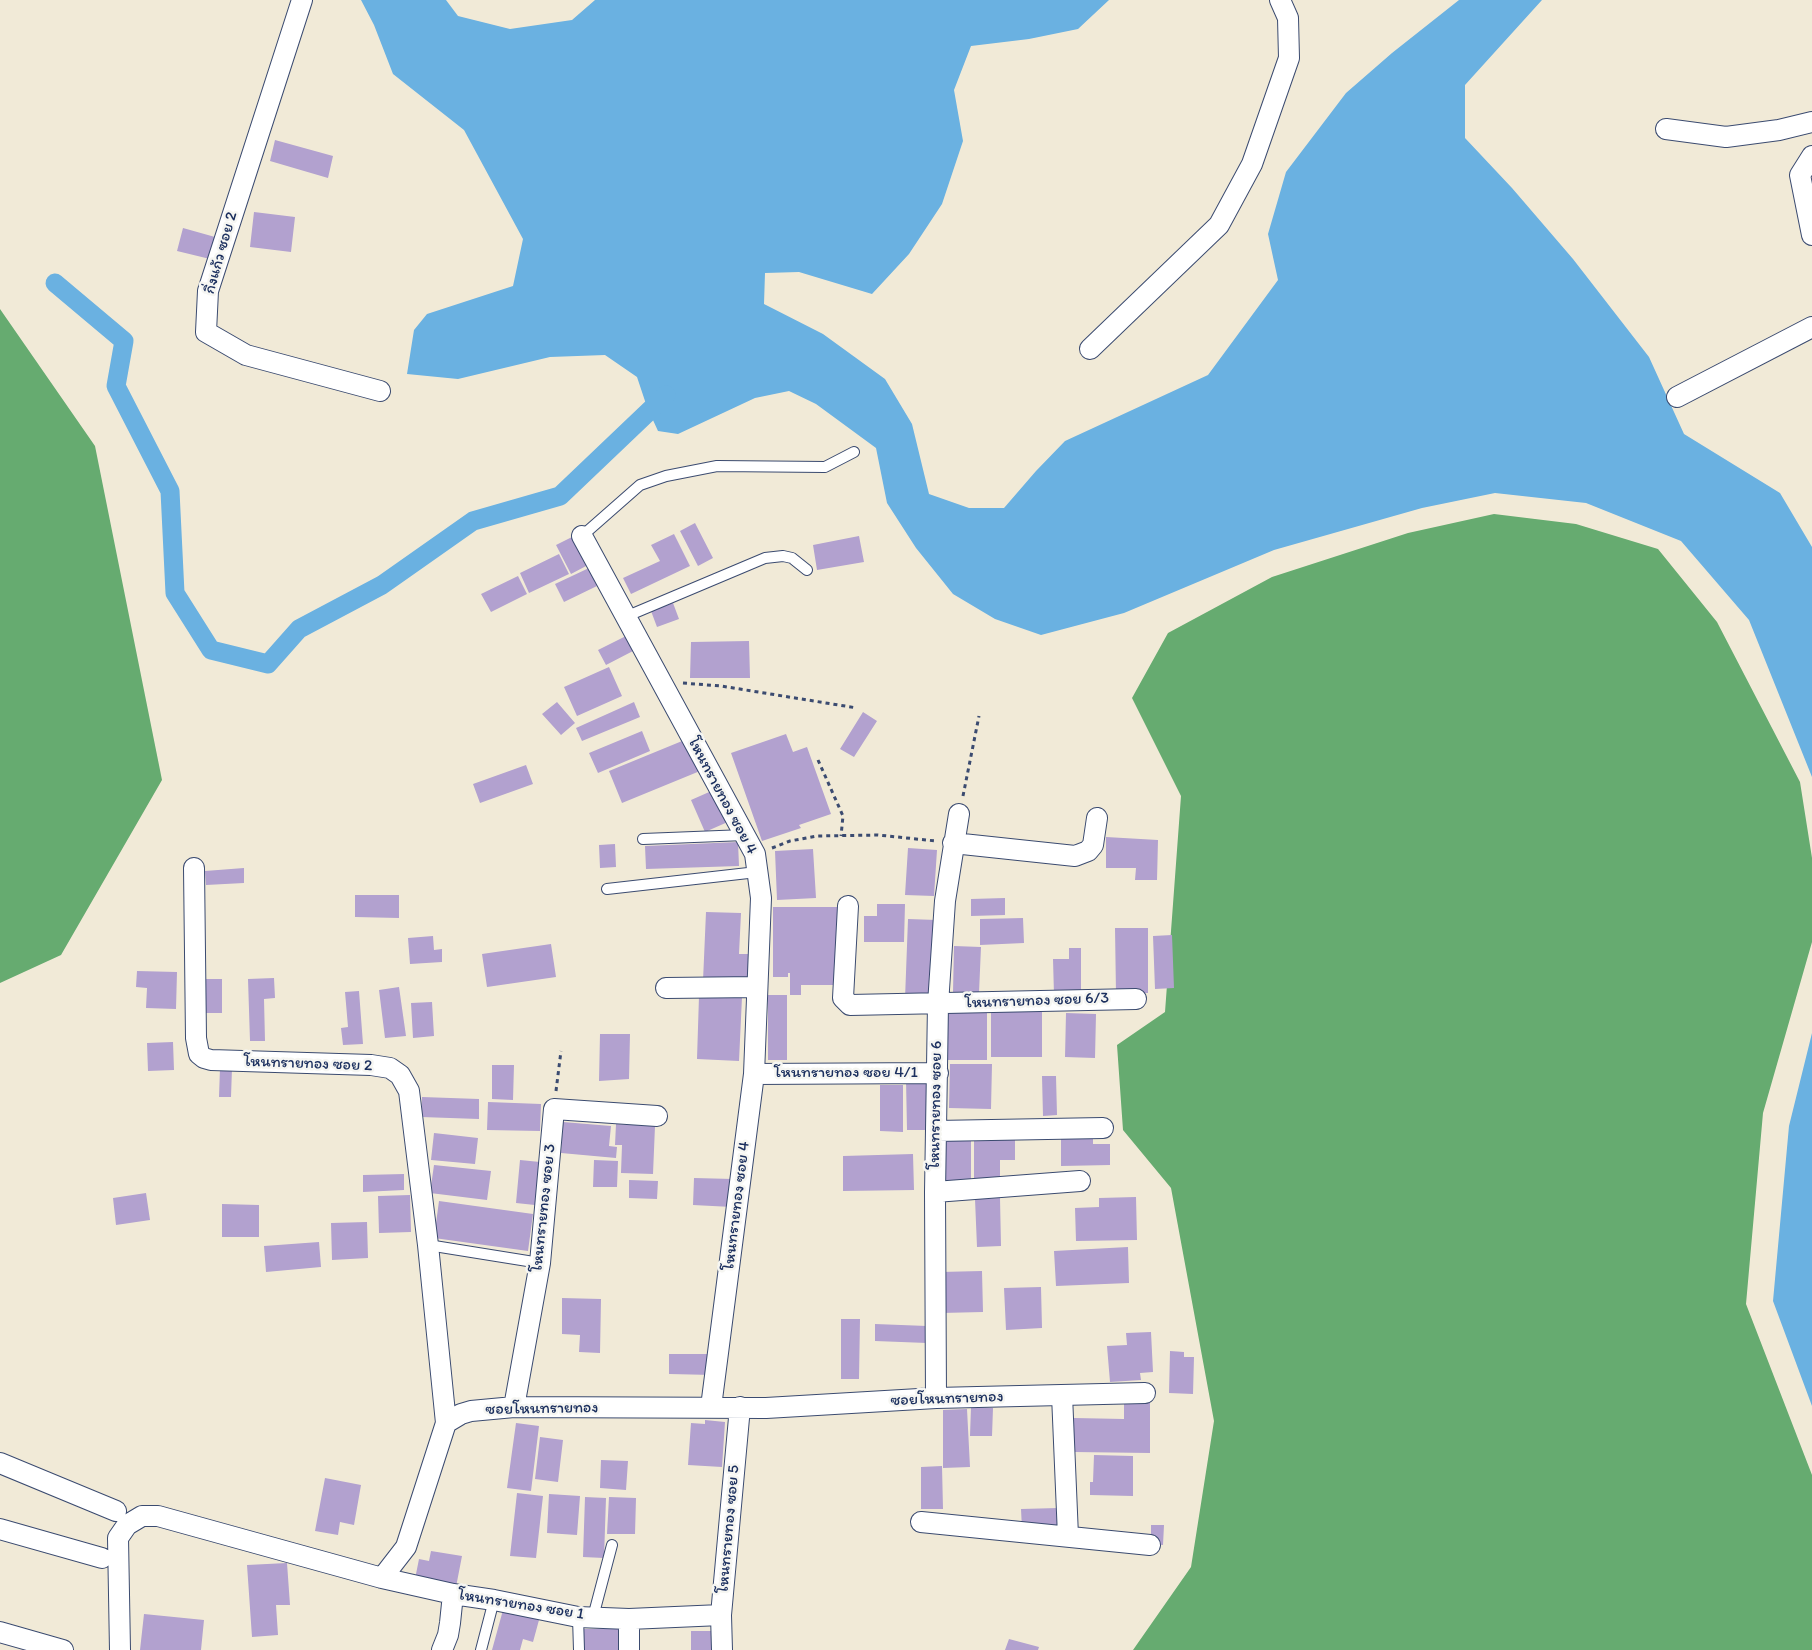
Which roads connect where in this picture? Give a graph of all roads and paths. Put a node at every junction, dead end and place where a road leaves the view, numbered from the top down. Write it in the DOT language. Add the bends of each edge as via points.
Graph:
graph roads {
  1 [pos="302,0"];
  2 [pos="1280,0"];
  3 [pos="1812,122"];
  4 [pos="1666,129"];
  5 [pos="1812,156"];
  6 [pos="1812,235"];
  7 [pos="1812,328"];
  8 [pos="1090,349"];
  9 [pos="380,391"];
  10 [pos="1677,397"];
  11 [pos="854,452"];
  12 [pos="582,536"];
  13 [pos="807,570"];
  14 [pos="625,617"];
  15 [pos="660,681"];
  16 [pos="856,708"];
  17 [pos="979,716"];
  18 [pos="818,760"];
  19 [pos="959,814"];
  20 [pos="1097,818"];
  21 [pos="745,835"];
  22 [pos="841,836"];
  23 [pos="643,839"];
  24 [pos="953,844"];
  25 [pos="756,863"];
  26 [pos="194,868"];
  27 [pos="606,888"];
  28 [pos="848,906"];
  29 [pos="757,987"];
  30 [pos="666,988"];
  31 [pos="1136,999"];
  32 [pos="938,1004"];
  33 [pos="561,1051"];
  34 [pos="938,1073"];
  35 [pos="754,1074"];
  36 [pos="554,1109"];
  37 [pos="657,1116"];
  38 [pos="1103,1128"];
  39 [pos="936,1131"];
  40 [pos="1080,1181"];
  41 [pos="935,1192"];
  42 [pos="428,1245"];
  43 [pos="540,1263"];
  44 [pos="1145,1393"];
  45 [pos="1062,1395"];
  46 [pos="936,1398"];
  47 [pos="514,1407"];
  48 [pos="711,1407"];
  49 [pos="740,1407"];
  50 [pos="446,1423"];
  51 [pos="0,1463"];
  52 [pos="116,1511"];
  53 [pos="921,1522"];
  54 [pos="0,1529"];
  55 [pos="1068,1536"];
  56 [pos="612,1545"];
  57 [pos="1150,1545"];
  58 [pos="102,1558"];
  59 [pos="382,1578"];
  60 [pos="453,1594"];
  61 [pos="494,1600"];
  62 [pos="721,1615"];
  63 [pos="586,1617"];
  64 [pos="628,1619"];
  65 [pos="0,1632"];
  66 [pos="63,1650"];
  67 [pos="120,1650"];
  68 [pos="442,1650"];
  69 [pos="481,1650"];
  70 [pos="579,1650"];
  71 [pos="629,1650"];
  72 [pos="722,1650"];
  1 -- 9 [label="street, กิ่งแก้ว ซอย 2" via="208,291 206,332 246,355"];
  2 -- 8 [label="street" via="1288,18 1289,58 1248,173 1219,225"];
  3 -- 4 [label="street" via="1726,137"];
  5 -- 6 [label="street" via="1800,175"];
  7 -- 10 [label="street"];
  11 -- 12 [label="lane, โหนทรายทอง ซอย 4" via="825,467 717,466 666,476 640,485"];
  12 -- 14 [label="street, โหนทรายทอง ซอย 4"];
  13 -- 14 [label="lane" via="792,558 765,558"];
  14 -- 15 [label="street, โหนทรายทอง ซอย 4"];
  15 -- 16 [label="path" via="721,686"];
  15 -- 21 [label="street, โหนทรายทอง ซอย 4"];
  17 -- 19 [label="path"];
  18 -- 22 [label="path" via="843,816"];
  19 -- 24 [label="street, โหนทรายทอง ซอย 6"];
  20 -- 24 [label="street" via="1094,845 1075,856"];
  21 -- 23 [label="lane"];
  21 -- 25 [label="street, โหนทรายทอง ซอย 4"];
  22 -- 24 [label="path" via="878,835"];
  22 -- 25 [label="path" via="790,841"];
  24 -- 32 [label="street, โหนทรายทอง ซอย 6" via="945,901"];
  25 -- 27 [label="lane"];
  25 -- 29 [label="street, โหนทรายทอง ซอย 4" via="761,898"];
  26 -- 42 [label="street, โหนทรายทอง ซอย 2" via="196,1038 199,1054 211,1060 371,1065 390,1068 400,1075 409,1091"];
  28 -- 32 [label="street, โหนทรายทอง ซอย 6/3" via="843,998 846,1002 855,1006"];
  29 -- 30 [label="street"];
  29 -- 35 [label="street, โหนทรายทอง ซอย 4"];
  31 -- 32 [label="street, โหนทรายทอง ซอย 6/3"];
  32 -- 34 [label="street, โหนทรายทอง ซอย 6"];
  33 -- 36 [label="path"];
  34 -- 35 [label="street, โหนทรายทอง ซอย 4/1"];
  34 -- 39 [label="street, โหนทรายทอง ซอย 6"];
  35 -- 48 [label="street, โหนทรายทอง ซอย 4"];
  36 -- 37 [label="street"];
  36 -- 43 [label="street, โหนทรายทอง ซอย 3"];
  38 -- 39 [label="street"];
  39 -- 41 [label="street, โหนทรายทอง ซอย 6"];
  40 -- 41 [label="street"];
  41 -- 46 [label="street, โหนทรายทอง ซอย 6"];
  42 -- 43 [label="lane"];
  42 -- 50 [label="street, โหนทรายทอง ซอย 2"];
  43 -- 47 [label="street, โหนทรายทอง ซอย 3"];
  44 -- 45 [label="street, ซอยโหนทรายทอง"];
  45 -- 46 [label="street, ซอยโหนทรายทอง"];
  45 -- 55 [label="street"];
  46 -- 49 [label="street, ซอยโหนทรายทอง"];
  47 -- 48 [label="street, ซอยโหนทรายทอง"];
  47 -- 50 [label="street, ซอยโหนทรายทอง" via="471,1411"];
  48 -- 49 [label="street, ซอยโหนทรายทอง"];
  49 -- 62 [label="street, โหนทรายทอง ซอย 5"];
  50 -- 59 [label="street" via="406,1547"];
  51 -- 52 [label="street"];
  53 -- 55 [label="street"];
  54 -- 58 [label="street"];
  55 -- 57 [label="street"];
  56 -- 63 [label="lane"];
  59 -- 60 [label="street, โหนทรายทอง ซอย 1"];
  59 -- 67 [label="street" via="158,1516 142,1516 127,1524 118,1538"];
  60 -- 61 [label="street, โหนทรายทอง ซอย 1"];
  60 -- 68 [label="street" via="449,1629"];
  61 -- 63 [label="street, โหนทรายทอง ซอย 1"];
  61 -- 69 [label="lane"];
  62 -- 64 [label="street, โหนทรายทอง ซอย 1"];
  62 -- 72 [label="street, โหนทรายทอง ซอย 5"];
  63 -- 64 [label="street, โหนทรายทอง ซอย 1"];
  63 -- 70 [label="lane"];
  64 -- 71 [label="street"];
  65 -- 66 [label="street"];
}
